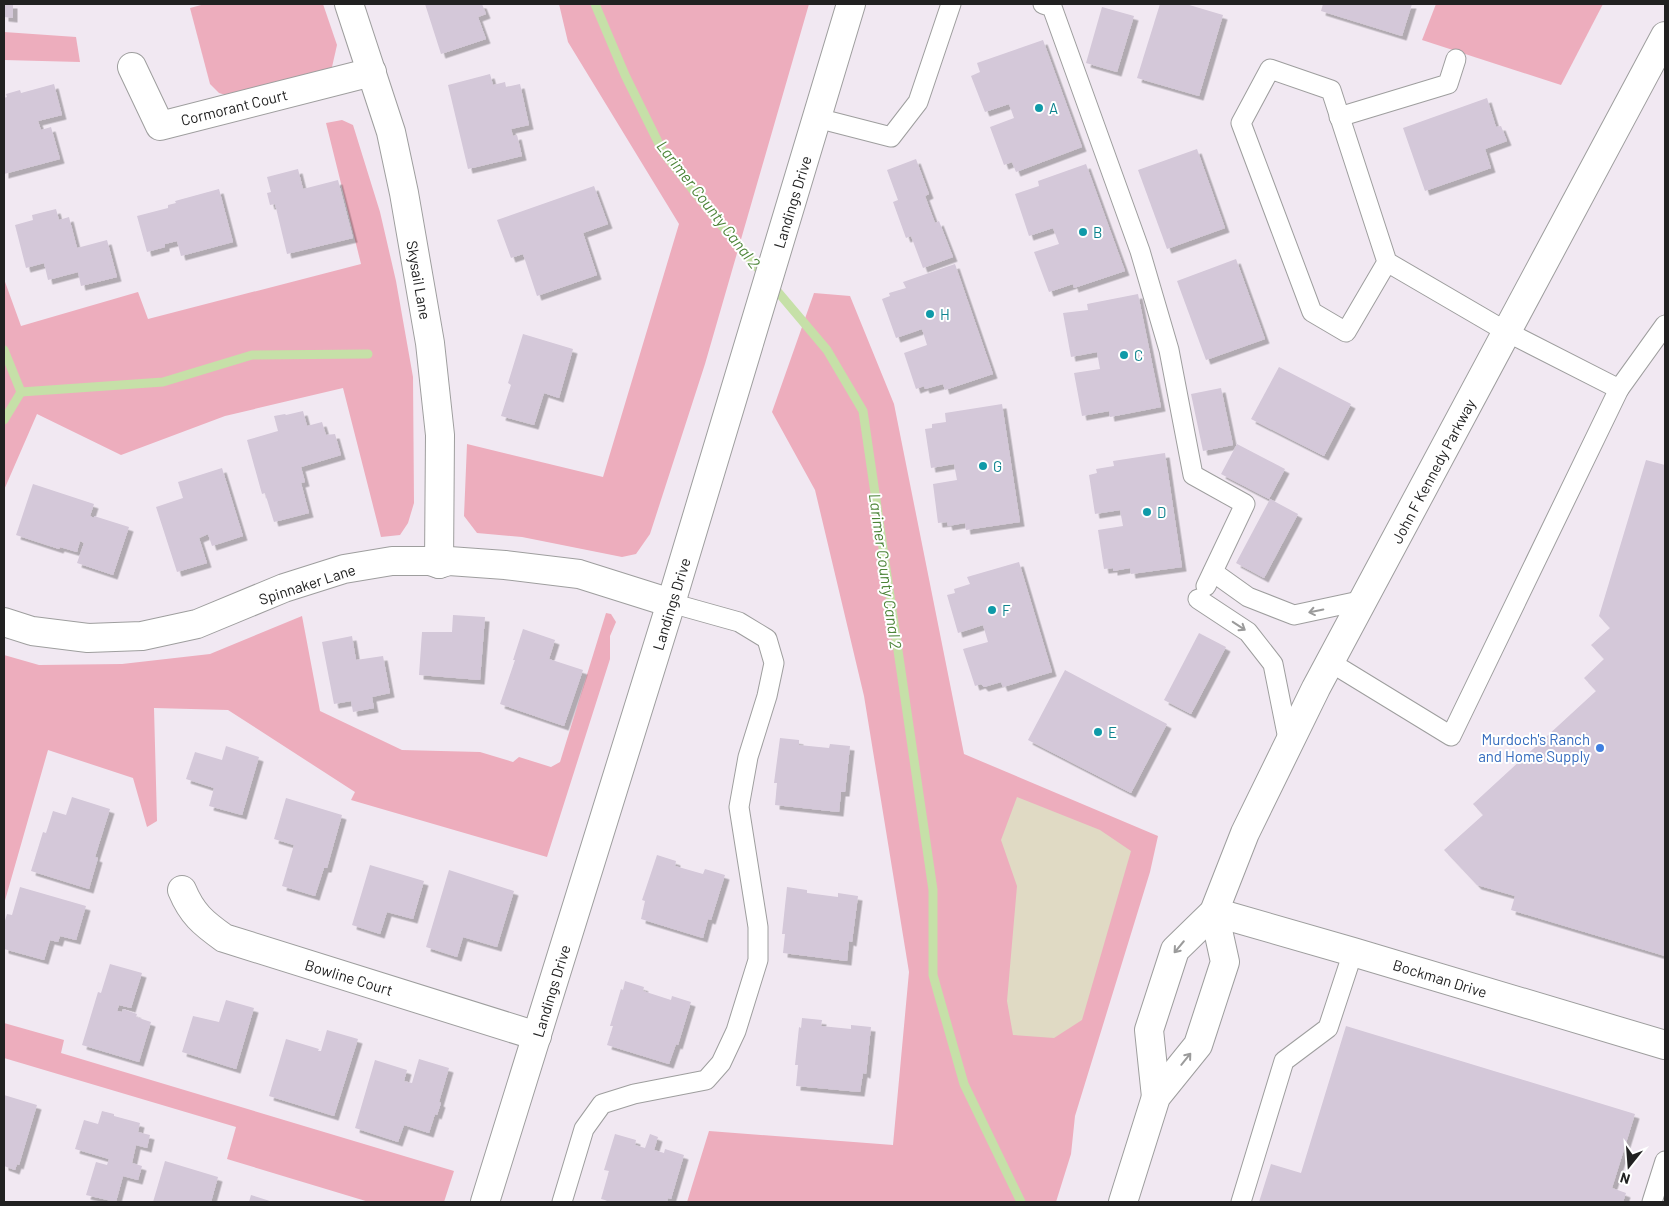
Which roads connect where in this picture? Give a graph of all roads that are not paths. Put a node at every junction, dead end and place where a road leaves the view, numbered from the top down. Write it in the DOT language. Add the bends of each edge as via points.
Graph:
graph roads {
  1 [pos="349,4"];
  2 [pos="851,4"];
  3 [pos="951,4"];
  4 [pos="1042,4"];
  5 [pos="1665,36"];
  6 [pos="1456,59"];
  7 [pos="132,67"];
  8 [pos="372,72"];
  9 [pos="817,118"];
  10 [pos="1340,118"];
  11 [pos="1387,262"];
  12 [pos="1665,325"];
  13 [pos="1507,332"];
  14 [pos="1618,389"];
  15 [pos="439,564"];
  16 [pos="1205,586"];
  17 [pos="1364,600"];
  18 [pos="671,603"];
  19 [pos="4,622"];
  20 [pos="1330,662"];
  21 [pos="1289,744"];
  22 [pos="182,890"];
  23 [pos="1214,912"];
  24 [pos="1353,952"];
  25 [pos="537,1036"];
  26 [pos="1665,1045"];
  27 [pos="1156,1097"];
  28 [pos="1665,1165"];
  29 [pos="485,1202"];
  30 [pos="562,1202"];
  31 [pos="1123,1202"];
  32 [pos="1240,1202"];
  33 [pos="1652,1202"];
  1 -- 8 [label="street, Skysail Lane"];
  2 -- 9 [label="street, Landings Drive"];
  3 -- 9 [label="lane" via="918,102 891,137"];
  4 -- 16 [label="lane" via="1052,7 1140,251 1168,350 1194,475 1245,504"];
  5 -- 13 [label="street, John F Kennedy Parkway"];
  6 -- 10 [label="lane" via="1448,84"];
  7 -- 8 [label="street, Cormorant Court" via="160,126"];
  8 -- 15 [label="street, Skysail Lane" via="391,132 430,343 440,434"];
  9 -- 18 [label="street, Landings Drive"];
  10 -- 11 [label="lane"];
  10 -- 11 [label="lane" via="1330,90 1270,69 1241,123 1312,312 1346,332"];
  11 -- 13 [label="lane"];
  12 -- 14 [label="lane"];
  13 -- 14 [label="lane"];
  13 -- 17 [label="street, John F Kennedy Parkway"];
  14 -- 20 [label="lane" via="1450,736"];
  15 -- 18 [label="street, Spinnaker Lane" via="449,561 579,574"];
  15 -- 19 [label="street, Spinnaker Lane" via="392,561 344,569 284,588 197,624 142,636 88,638 32,631"];
  17 -- 16 [label="lane, one-way" via="1294,615 1248,597"];
  16 -- 21 [label="lane, one-way" via="1273,664"];
  17 -- 20 [label="street, John F Kennedy Parkway"];
  18 -- 25 [label="street, Landings Drive"];
  18 -- 30 [label="lane" via="746,626 767,639 774,663 748,757 739,807 758,927 758,960 736,1031 721,1063 706,1080 634,1094 602,1104 584,1129"];
  20 -- 21 [label="street, John F Kennedy Parkway"];
  21 -- 23 [label="street, John F Kennedy Parkway" via="1245,833"];
  22 -- 25 [label="street, Bowline Court" via="200,920 224,938"];
  23 -- 24 [label="street, Bockman Drive"];
  27 -- 23 [label="street, John F Kennedy Parkway, one-way" via="1198,1045 1225,962"];
  23 -- 27 [label="street, John F Kennedy Parkway, one-way" via="1175,950 1149,1030"];
  24 -- 26 [label="street, Bockman Drive"];
  24 -- 32 [label="lane" via="1328,1028 1284,1061"];
  25 -- 29 [label="street, Landings Drive"];
  27 -- 31 [label="street, John F Kennedy Parkway"];
  28 -- 33 [label="lane"];
}
